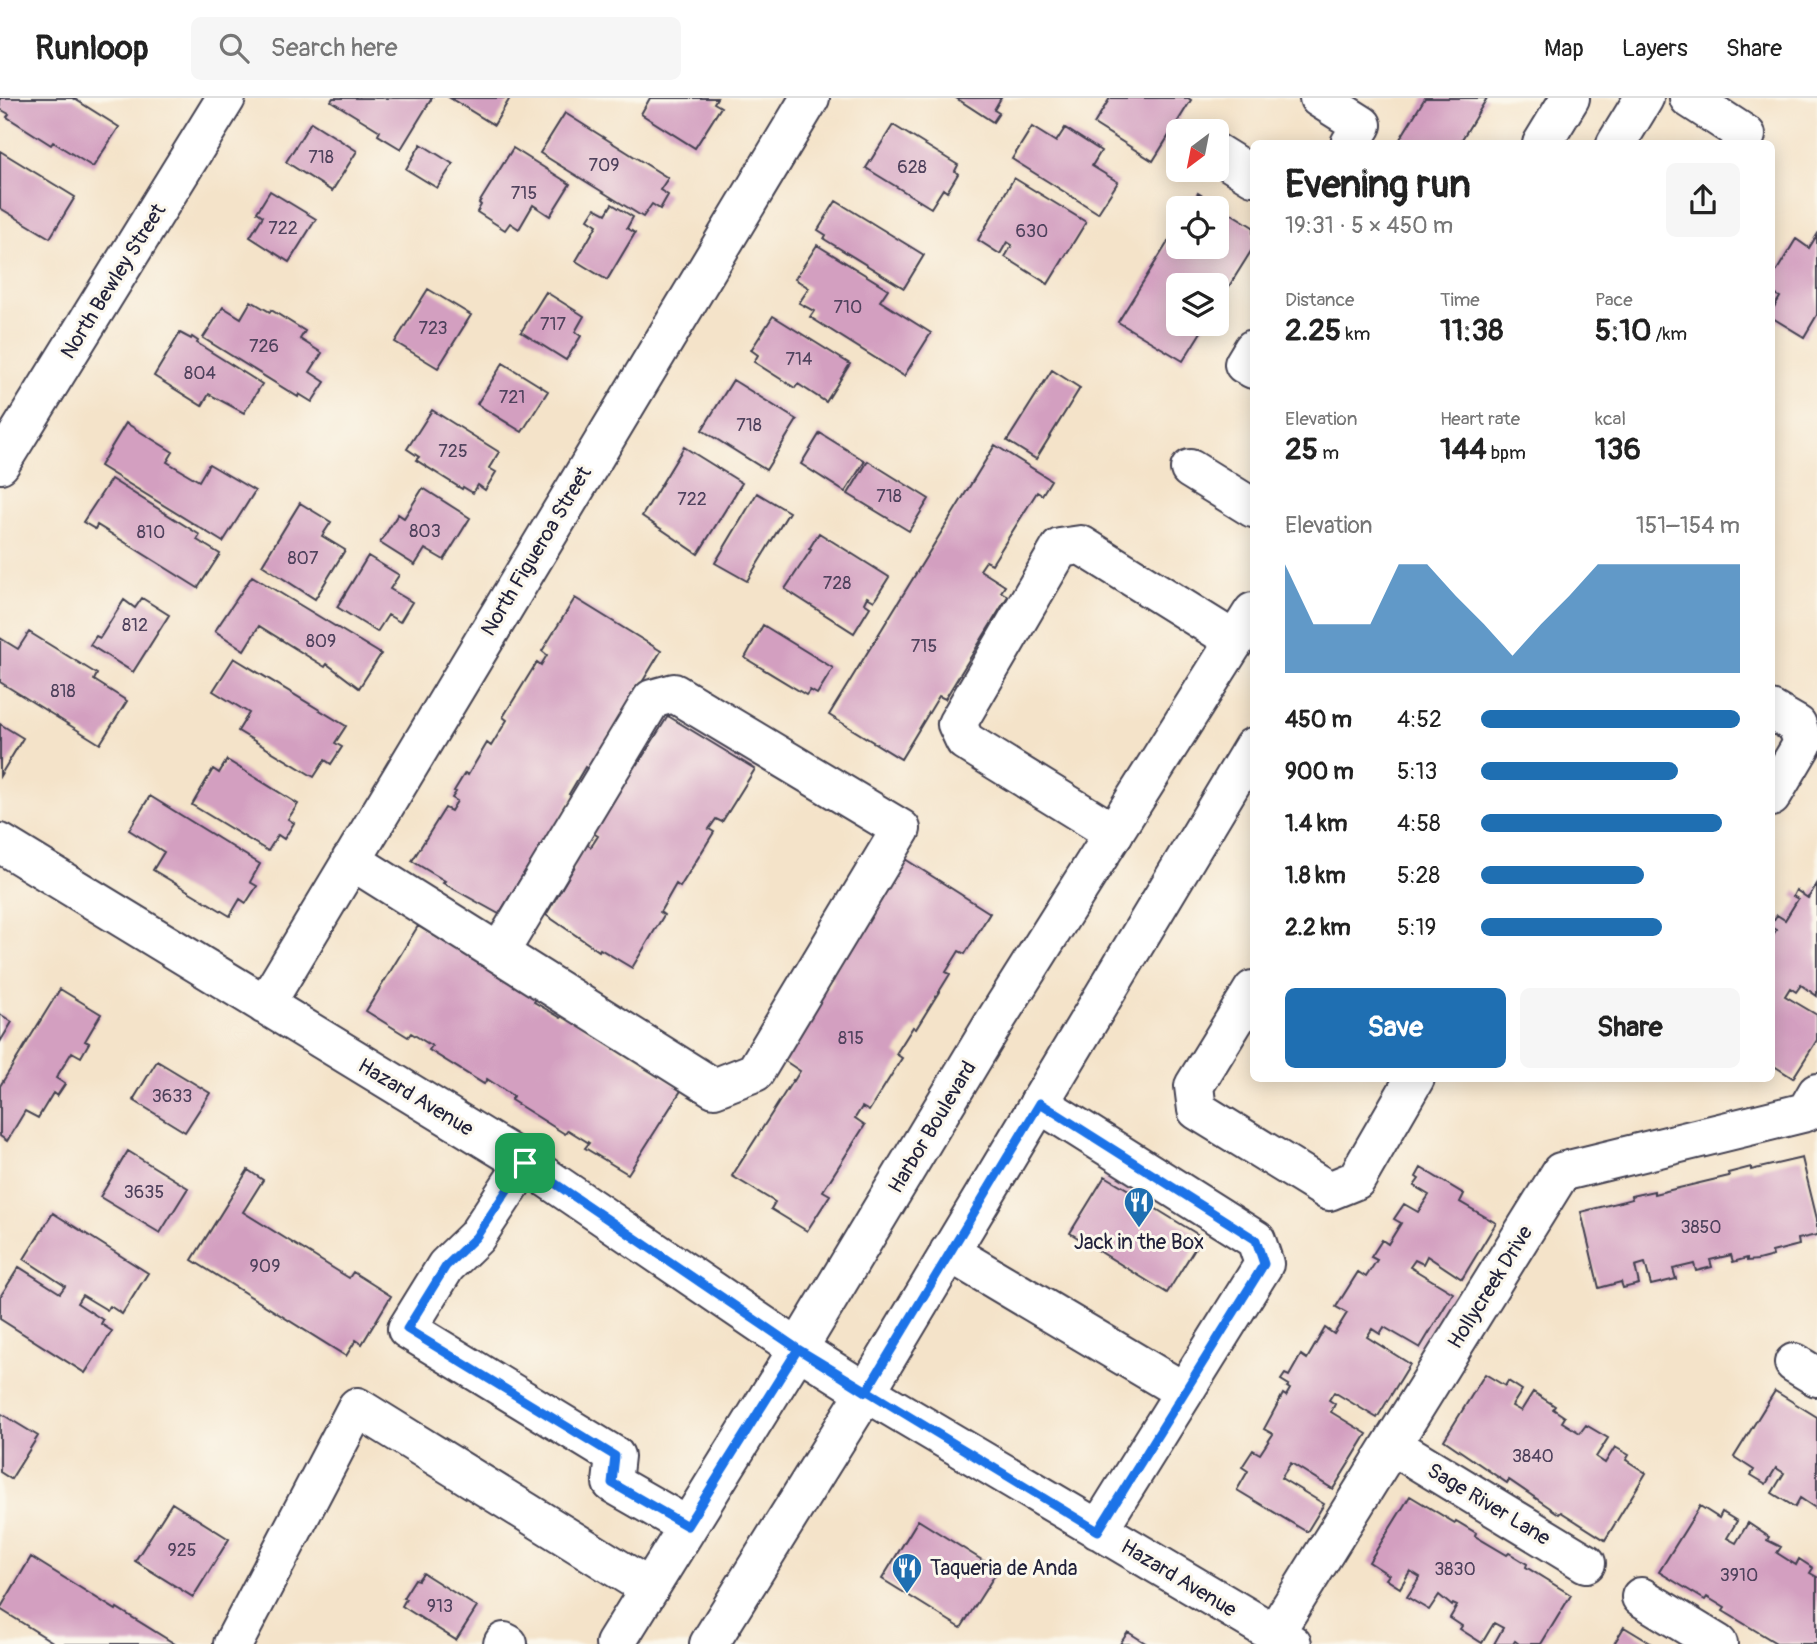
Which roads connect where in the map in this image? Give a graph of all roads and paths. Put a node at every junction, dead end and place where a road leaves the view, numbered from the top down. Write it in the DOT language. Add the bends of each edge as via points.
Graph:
graph roads {
  1 [pos="226,98"];
  2 [pos="810,98"];
  3 [pos="1319,98"];
  4 [pos="1570,98"];
  5 [pos="1644,98"];
  6 [pos="1689,98"];
  7 [pos="1353,140"];
  8 [pos="1544,140"];
  9 [pos="1618,140"];
  10 [pos="1743,140"];
  11 [pos="1229,161"];
  12 [pos="1250,174"];
  13 [pos="1250,354"];
  14 [pos="1250,367"];
  15 [pos="0,464"];
  16 [pos="1190,469"];
  17 [pos="1250,506"];
  18 [pos="1244,626"];
  19 [pos="1775,711"];
  20 [pos="1250,752"];
  21 [pos="1775,790"];
  22 [pos="1114,833"];
  23 [pos="0,843"];
  24 [pos="351,860"];
  25 [pos="499,953"];
  26 [pos="1250,995"];
  27 [pos="265,1005"];
  28 [pos="1413,1082"];
  29 [pos="1817,1093"];
  30 [pos="1040,1103"];
  31 [pos="525,1163"];
  32 [pos="950,1252"];
  33 [pos="798,1349"];
  34 [pos="1183,1391"];
  35 [pos="866,1392"];
  36 [pos="1392,1445"];
  37 [pos="687,1526"];
  38 [pos="1098,1531"];
  39 [pos="1586,1563"];
  40 [pos="649,1588"];
  41 [pos="1641,1597"];
  42 [pos="1283,1639"];
  43 [pos="233,1644"];
  44 [pos="615,1644"];
  45 [pos="709,1644"];
  46 [pos="1718,1644"];
  1 -- 15 [label="street, North Bewley Street"];
  2 -- 24 [label="street, North Figueroa Street"];
  3 -- 7 [label="street" via="1362,125"];
  4 -- 8 [label="street"];
  5 -- 9 [label="street"];
  6 -- 10 [label="street" via="1746,135"];
  11 -- 12 [label="street"];
  13 -- 14 [label="street" via="1244,363"];
  16 -- 17 [label="street"];
  18 -- 22 [label="street, Harbor Boulevard"];
  18 -- 22 [label="street" via="1081,545 1060,548 957,724 965,741"];
  19 -- 21 [label="street" via="1797,725 1803,743"];
  20 -- 30 [label="street"];
  22 -- 33 [label="street, Harbor Boulevard"];
  23 -- 27 [label="street, Hazard Avenue"];
  24 -- 25 [label="street"];
  24 -- 27 [label="street, North Figueroa Street"];
  25 -- 25 [label="street" via="714,1088 755,1072 901,829 674,693 652,699"];
  26 -- 28 [label="street" via="1194,1086 1197,1110 1329,1191 1356,1180"];
  27 -- 31 [label="street, Hazard Avenue"];
  29 -- 36 [label="street, Hollycreek Drive" via="1805,1112 1561,1172"];
  30 -- 32 [label="street"];
  30 -- 34 [label="street" via="1256,1240 1264,1264"];
  31 -- 33 [label="street, Hazard Avenue"];
  31 -- 37 [label="street" via="476,1237 446,1266 407,1329 615,1456 612,1483"];
  32 -- 34 [label="street"];
  32 -- 35 [label="street"];
  33 -- 35 [label="street, Hazard Avenue"];
  33 -- 37 [label="street, Harbor Boulevard"];
  34 -- 38 [label="street"];
  35 -- 38 [label="street, Hazard Avenue"];
  35 -- 45 [label="street"];
  36 -- 39 [label="street, Sage River Lane"];
  36 -- 42 [label="street, Hollycreek Drive"];
  37 -- 40 [label="street, Harbor Boulevard"];
  38 -- 42 [label="street, Hazard Avenue"];
  40 -- 43 [label="street" via="357,1407"];
  40 -- 44 [label="street, Harbor Boulevard"];
  41 -- 46 [label="street"];
}
